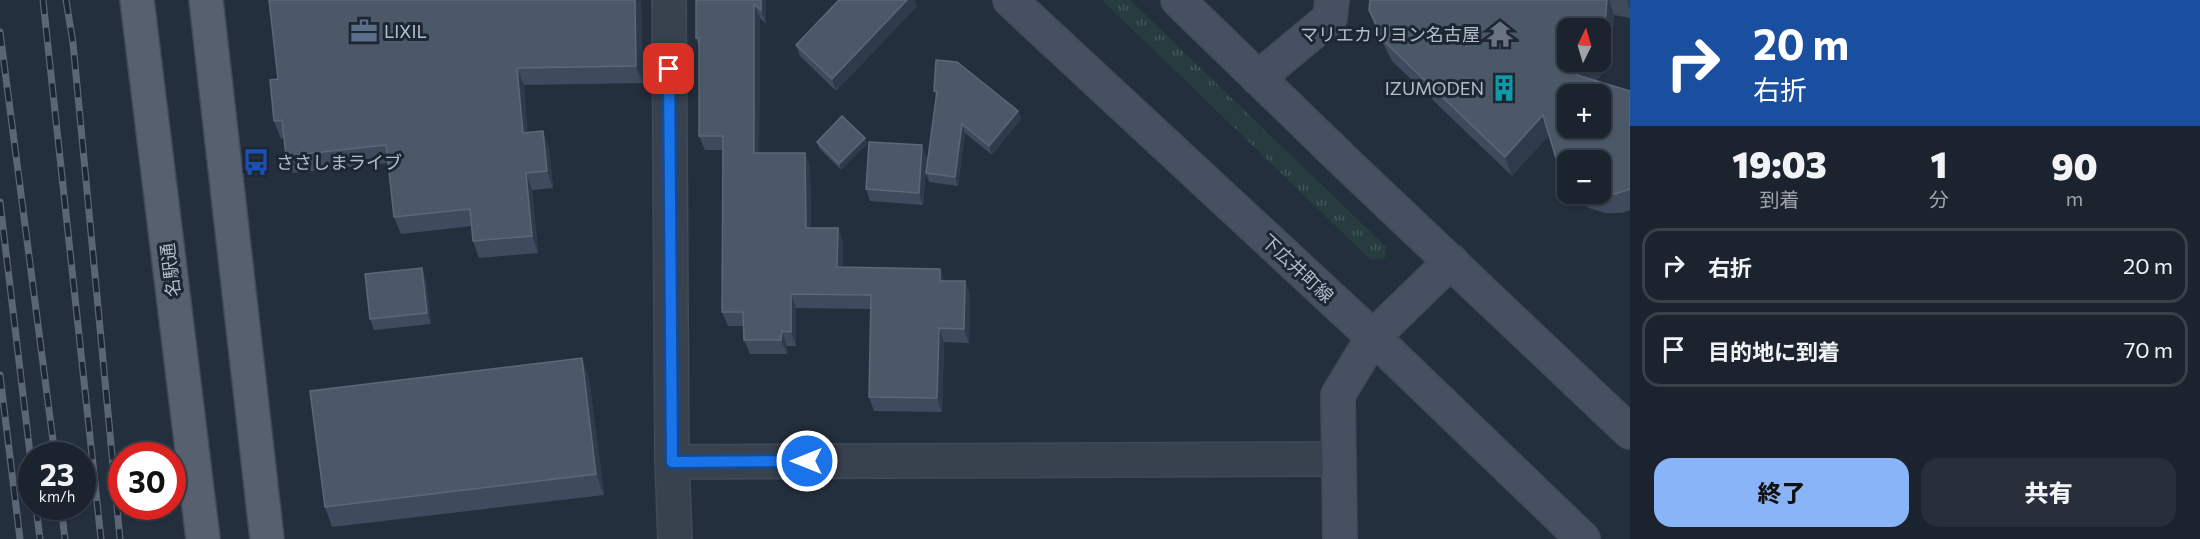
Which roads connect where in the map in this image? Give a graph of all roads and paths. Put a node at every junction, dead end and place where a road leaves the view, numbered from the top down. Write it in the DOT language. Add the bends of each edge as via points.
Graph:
graph roads {
  1 [pos="137,0"];
  2 [pos="206,0"];
  3 [pos="669,0"];
  4 [pos="1010,0"];
  5 [pos="1178,0"];
  6 [pos="1332,0"];
  7 [pos="1258,78"];
  8 [pos="1451,261"];
  9 [pos="1373,337"];
  10 [pos="1630,432"];
  11 [pos="1338,459"];
  12 [pos="672,462"];
  13 [pos="203,539"];
  14 [pos="267,539"];
  15 [pos="675,539"];
  16 [pos="1340,539"];
  17 [pos="1583,539"];
  1 -- 13 [label="main road, 名駅通"];
  2 -- 14 [label="main road"];
  3 -- 12 [label="street"];
  4 -- 9 [label="street, 下広井町線"];
  5 -- 7 [label="street"];
  6 -- 7 [label="street" via="1330,18"];
  7 -- 8 [label="street"];
  8 -- 9 [label="street"];
  8 -- 10 [label="street"];
  9 -- 11 [label="street" via="1338,395"];
  9 -- 17 [label="street, 下広井町線"];
  11 -- 12 [label="street"];
  11 -- 16 [label="street"];
  12 -- 15 [label="street"];
}
